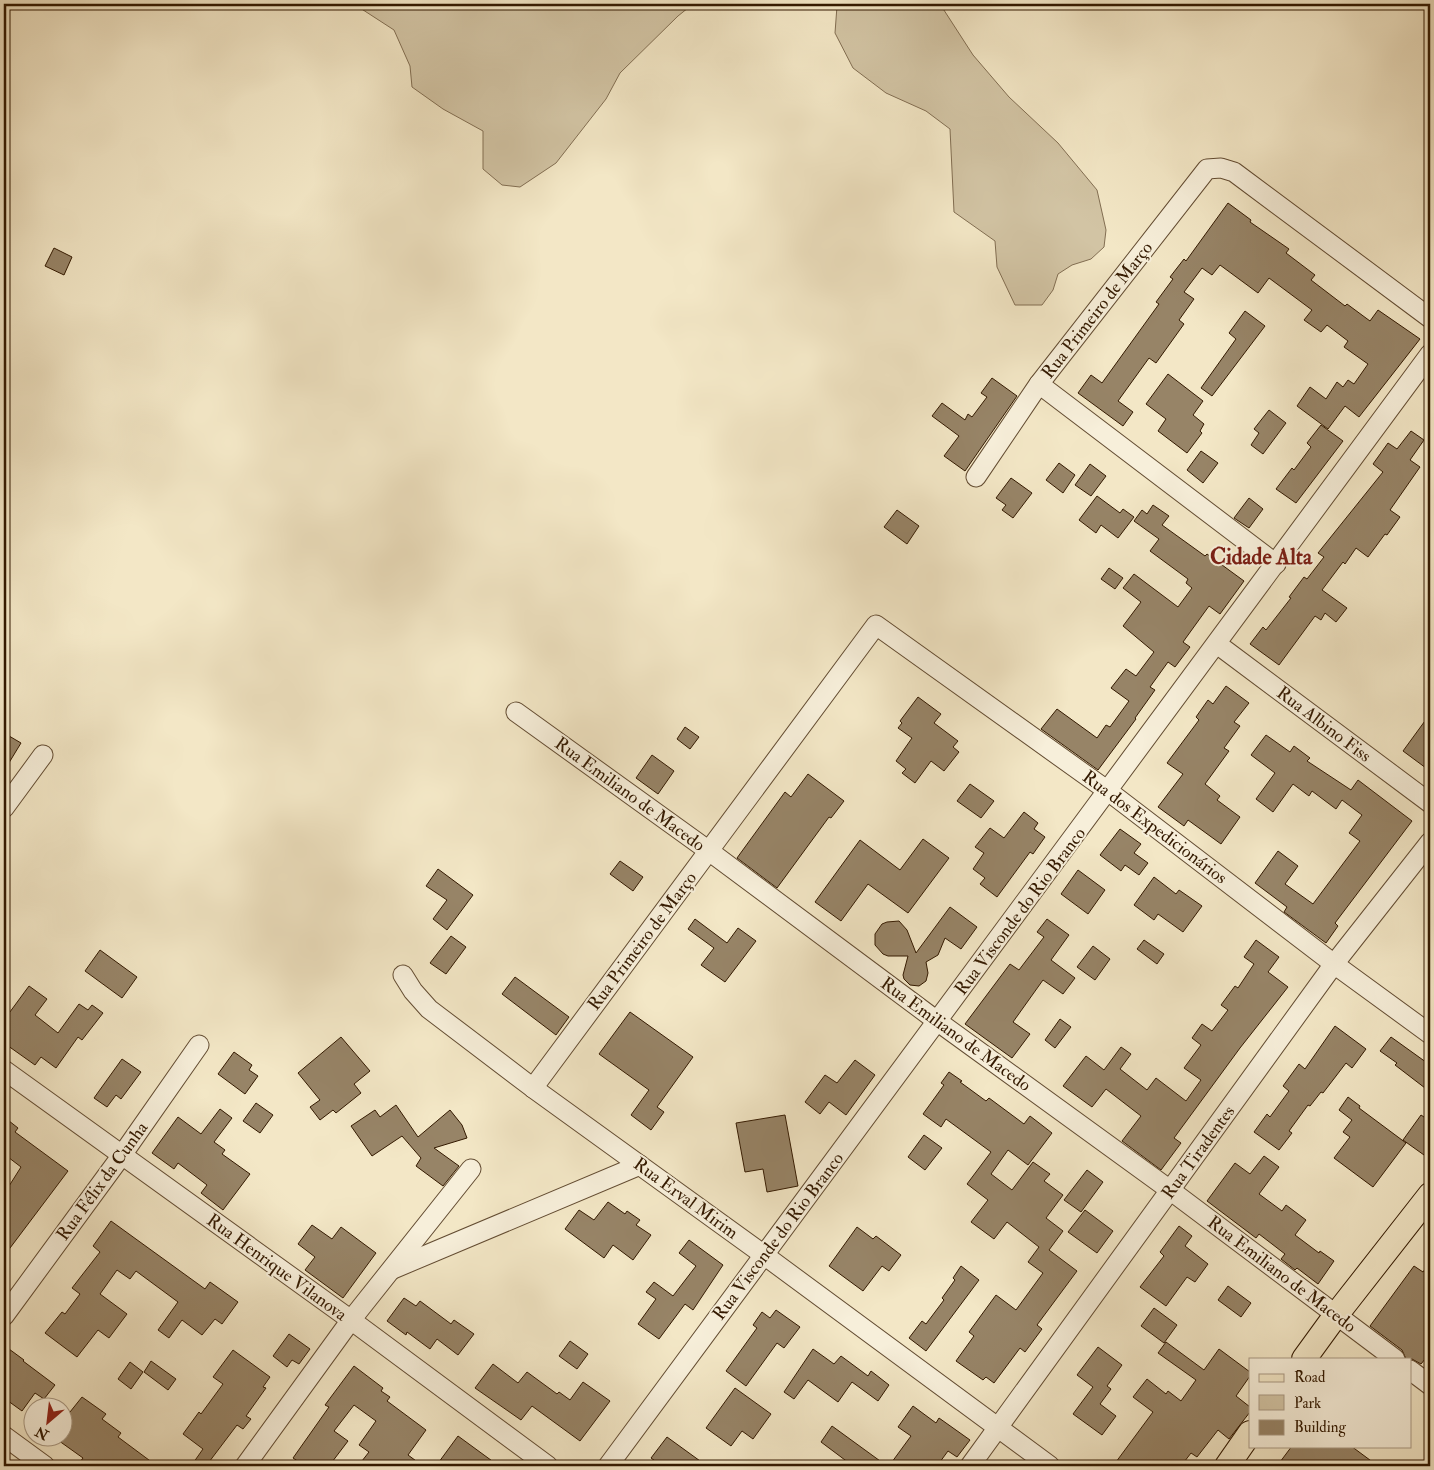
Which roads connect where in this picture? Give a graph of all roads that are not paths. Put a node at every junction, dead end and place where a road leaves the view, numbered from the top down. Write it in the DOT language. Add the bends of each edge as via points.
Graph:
graph roads {
  1 [pos="1430,318"];
  2 [pos="1430,354"];
  3 [pos="1039,384"];
  4 [pos="976,477"];
  5 [pos="1276,564"];
  6 [pos="876,625"];
  7 [pos="1217,644"];
  8 [pos="516,712"];
  9 [pos="43,755"];
  10 [pos="1108,791"];
  11 [pos="1430,803"];
  12 [pos="4,808"];
  13 [pos="1430,842"];
  14 [pos="709,851"];
  15 [pos="1334,964"];
  16 [pos="403,975"];
  17 [pos="937,1022"];
  18 [pos="1430,1034"];
  19 [pos="199,1045"];
  20 [pos="4,1070"];
  21 [pos="534,1088"];
  22 [pos="122,1155"];
  23 [pos="640,1165"];
  24 [pos="471,1169"];
  25 [pos="1170,1190"];
  26 [pos="1430,1195"];
  27 [pos="764,1255"];
  28 [pos="391,1270"];
  29 [pos="1336,1315"];
  30 [pos="4,1316"];
  31 [pos="351,1320"];
  32 [pos="1305,1358"];
  33 [pos="1393,1358"];
  34 [pos="1412,1372"];
  35 [pos="1430,1385"];
  36 [pos="998,1430"];
  37 [pos="1249,1434"];
  38 [pos="4,1436"];
  39 [pos="45,1466"];
  40 [pos="245,1466"];
  41 [pos="548,1466"];
  42 [pos="608,1466"];
  43 [pos="970,1466"];
  44 [pos="1050,1466"];
  45 [pos="1227,1466"];
  1 -- 3 [label="street, Rua Primeiro de Março" via="1234,172 1221,168 1207,169"];
  2 -- 5 [label="street, Rua Visconde do Rio Branco"];
  3 -- 4 [label="street, Rua Primeiro de Março"];
  3 -- 5 [label="street"];
  5 -- 7 [label="street, Rua Visconde do Rio Branco"];
  6 -- 10 [label="street, Rua dos Expedicionários"];
  6 -- 14 [label="street, Rua Primeiro de Março"];
  7 -- 10 [label="street, Rua Visconde do Rio Branco"];
  7 -- 11 [label="street, Rua Albino Fiss"];
  8 -- 14 [label="street, Rua Emiliano de Macedo"];
  9 -- 12 [label="street"];
  10 -- 15 [label="street, Rua dos Expedicionários"];
  10 -- 17 [label="street, Rua Visconde do Rio Branco"];
  13 -- 15 [label="street, Rua Tiradentes"];
  14 -- 17 [label="street, Rua Emiliano de Macedo"];
  14 -- 21 [label="street, Rua Primeiro de Março"];
  15 -- 18 [label="street, Rua dos Expedicionários"];
  15 -- 25 [label="street, Rua Tiradentes"];
  16 -- 21 [label="street, Rua Erval Mirim" via="428,1009"];
  17 -- 25 [label="street, Rua Emiliano de Macedo"];
  17 -- 27 [label="street, Rua Visconde do Rio Branco"];
  19 -- 22 [label="street, Rua Félix da Cunha"];
  20 -- 22 [label="street, Rua Henrique Vilanova"];
  21 -- 23 [label="street, Rua Erval Mirim"];
  22 -- 30 [label="street, Rua Félix da Cunha"];
  22 -- 31 [label="street, Rua Henrique Vilanova"];
  23 -- 27 [label="street, Rua Erval Mirim"];
  23 -- 28 [label="street"];
  24 -- 28 [label="street"];
  25 -- 29 [label="street, Rua Emiliano de Macedo"];
  25 -- 36 [label="street, Rua Tiradentes"];
  26 -- 29 [label="main road"];
  27 -- 36 [label="street, Rua Erval Mirim"];
  27 -- 42 [label="street, Rua Visconde do Rio Branco"];
  28 -- 31 [label="street"];
  29 -- 32 [label="main road"];
  29 -- 33 [label="street, Rua Emiliano de Macedo"];
  31 -- 40 [label="street"];
  31 -- 41 [label="street, Rua Henrique Vilanova"];
  34 -- 35 [label="street"];
  36 -- 43 [label="street, Rua Tiradentes"];
  36 -- 44 [label="street, Rua Erval Mirim"];
  37 -- 45 [label="main road"];
  38 -- 39 [label="street"];
}
